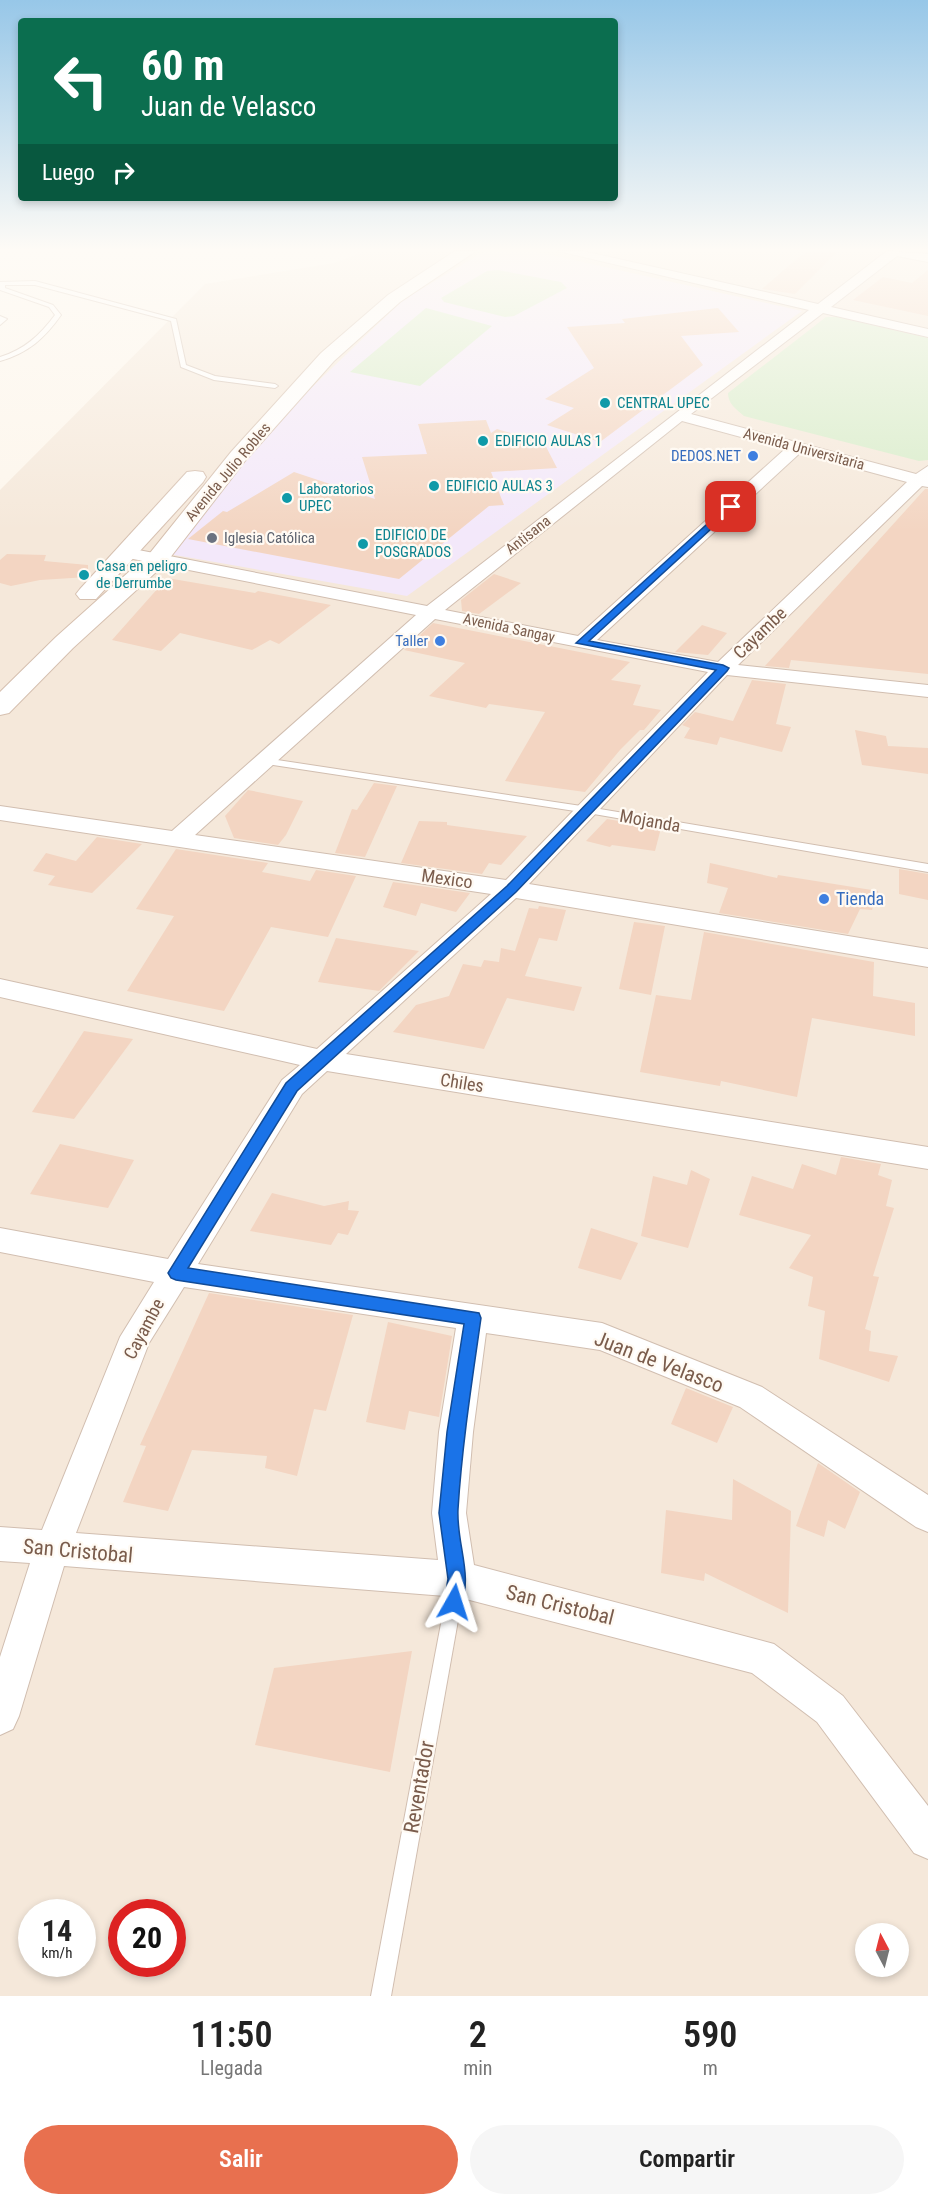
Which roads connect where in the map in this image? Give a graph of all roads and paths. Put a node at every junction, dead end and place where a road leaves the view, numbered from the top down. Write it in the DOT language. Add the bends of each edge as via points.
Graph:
graph roads {
  1 [pos="34,344"];
  2 [pos="179,344"];
  3 [pos="319,344"];
  4 [pos="342,344"];
  5 [pos="775,344"];
  6 [pos="0,359"];
  7 [pos="275,386"];
  8 [pos="695,406"];
  9 [pos="679,416"];
  10 [pos="797,447"];
  11 [pos="926,475"];
  12 [pos="128,553"];
  13 [pos="159,558"];
  14 [pos="432,611"];
  15 [pos="582,643"];
  16 [pos="723,668"];
  17 [pos="0,681"];
  18 [pos="928,691"];
  19 [pos="0,707"];
  20 [pos="264,761"];
  21 [pos="588,810"];
  22 [pos="0,813"];
  23 [pos="177,839"];
  24 [pos="928,868"];
  25 [pos="512,889"];
  26 [pos="928,958"];
  27 [pos="0,988"];
  28 [pos="323,1060"];
  29 [pos="928,1158"];
  30 [pos="0,1240"];
  31 [pos="176,1273"];
  32 [pos="473,1318"];
  33 [pos="928,1515"];
  34 [pos="0,1544"];
  35 [pos="52,1549"];
  36 [pos="458,1579"];
  37 [pos="0,1716"];
  38 [pos="928,1839"];
  39 [pos="381,1996"];
  1 -- 6 [label="lane" via="17,355"];
  2 -- 7 [label="lane" via="183,366 214,378"];
  3 -- 7 [label="main road, Avenida Julio Robles"];
  4 -- 13 [label="main road, Avenida Julio Robles" via="216,482"];
  5 -- 8 [label="street, Antisana"];
  7 -- 12 [label="main road, Avenida Julio Robles"];
  8 -- 9 [label="street, Antisana"];
  8 -- 11 [label="street"];
  9 -- 10 [label="street, Avenida Universitaria"];
  9 -- 14 [label="street, Antisana"];
  10 -- 11 [label="street, Avenida Universitaria"];
  10 -- 15 [label="street"];
  11 -- 16 [label="street, Cayambe"];
  12 -- 13 [label="street, Avenida Sangay"];
  12 -- 17 [label="main road, Avenida Julio Robles"];
  13 -- 14 [label="street, Avenida Sangay"];
  13 -- 19 [label="main road, Avenida Julio Robles" via="72,635"];
  14 -- 15 [label="street, Avenida Sangay"];
  14 -- 20 [label="street, Antisana"];
  15 -- 16 [label="street, Avenida Sangay"];
  16 -- 18 [label="street, Avenida Sangay"];
  16 -- 21 [label="street, Cayambe"];
  20 -- 21 [label="lane, Mojanda"];
  20 -- 23 [label="street, Antisana"];
  21 -- 24 [label="lane, Mojanda"];
  21 -- 25 [label="street, Cayambe"];
  22 -- 23 [label="street, Mexico"];
  23 -- 25 [label="street, Mexico"];
  25 -- 26 [label="street, Mexico"];
  25 -- 28 [label="street, Cayambe"];
  27 -- 28 [label="street, Chiles"];
  28 -- 29 [label="street, Chiles"];
  28 -- 31 [label="street, Cayambe" via="292,1087"];
  30 -- 31 [label="street, Juan de Velasco"];
  31 -- 32 [label="street, Juan de Velasco"];
  31 -- 35 [label="street, Cayambe" via="136,1337"];
  32 -- 33 [label="street, Juan de Velasco" via="602,1337 751,1397"];
  32 -- 36 [label="street" via="449,1513"];
  34 -- 35 [label="street, San Cristobal"];
  35 -- 36 [label="street, San Cristobal"];
  35 -- 37 [label="street, Cayambe"];
  36 -- 38 [label="street, San Cristobal" via="761,1657 830,1709"];
  36 -- 39 [label="lane, Reventador"];
}
